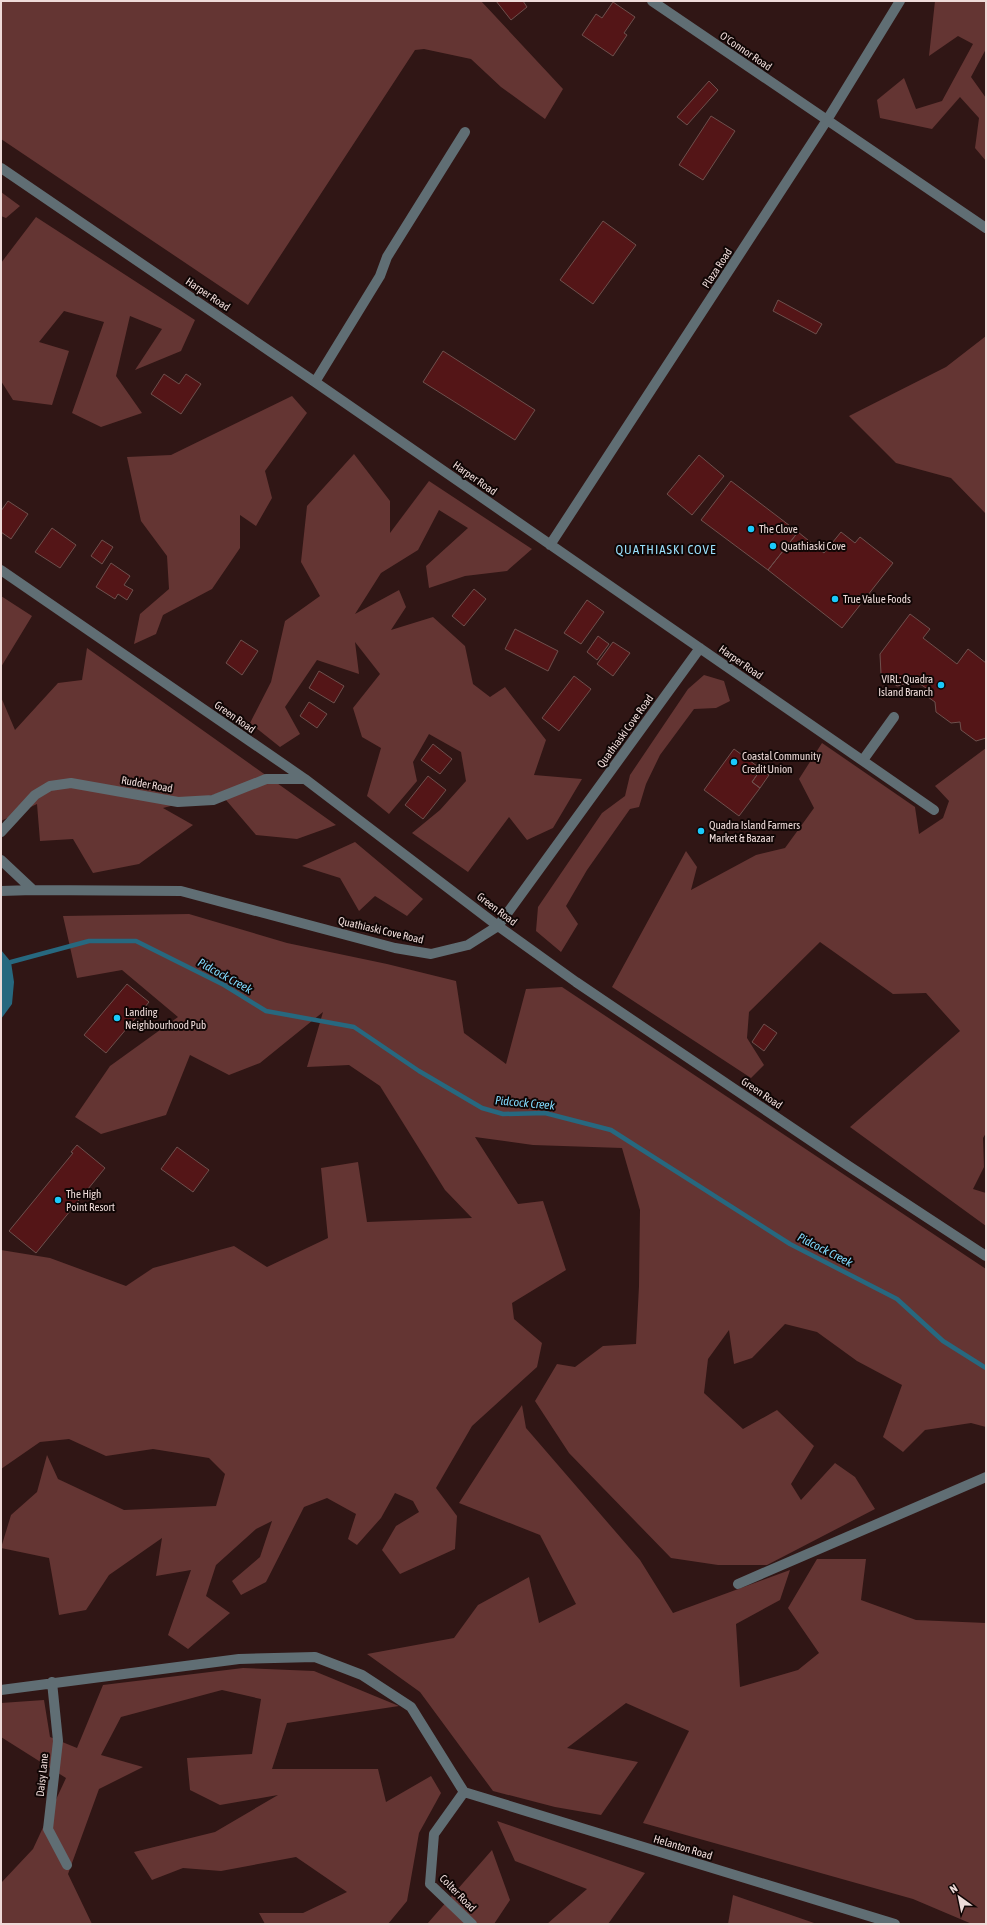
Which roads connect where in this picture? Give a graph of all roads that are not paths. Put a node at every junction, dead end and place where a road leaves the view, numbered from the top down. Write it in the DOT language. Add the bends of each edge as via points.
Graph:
graph roads {
  1 [pos="652,1"];
  2 [pos="900,1"];
  3 [pos="827,120"];
  4 [pos="464,132"];
  5 [pos="1,168"];
  6 [pos="986,228"];
  7 [pos="315,382"];
  8 [pos="550,546"];
  9 [pos="1,570"];
  10 [pos="700,648"];
  11 [pos="894,717"];
  12 [pos="863,760"];
  13 [pos="305,779"];
  14 [pos="934,810"];
  15 [pos="1,832"];
  16 [pos="1,860"];
  17 [pos="33,890"];
  18 [pos="1,891"];
  19 [pos="498,926"];
  20 [pos="986,1256"];
  21 [pos="986,1477"];
  22 [pos="738,1584"];
  23 [pos="52,1682"];
  24 [pos="1,1690"];
  25 [pos="464,1792"];
  26 [pos="67,1865"];
  27 [pos="472,1924"];
  28 [pos="895,1924"];
  1 -- 3 [label="street, O'Connor Road"];
  2 -- 3 [label="street, Plaza Road"];
  3 -- 6 [label="street, O'Connor Road"];
  3 -- 8 [label="street, Plaza Road"];
  4 -- 7 [label="street" via="387,257 380,276"];
  5 -- 7 [label="street, Harper Road"];
  7 -- 8 [label="street, Harper Road"];
  8 -- 10 [label="street, Harper Road"];
  9 -- 13 [label="street, Green Road"];
  10 -- 12 [label="street, Harper Road"];
  10 -- 19 [label="street, Quathiaski Cove Road"];
  11 -- 12 [label="street"];
  12 -- 14 [label="street, Harper Road"];
  13 -- 15 [label="street, Rudder Road" via="266,779 213,800 178,802 70,783 50,786 35,795"];
  13 -- 19 [label="street, Green Road"];
  16 -- 17 [label="street"];
  17 -- 18 [label="street, Quathiaski Cove Road"];
  17 -- 19 [label="street, Quathiaski Cove Road" via="181,891 395,948 431,954 468,945"];
  19 -- 20 [label="street, Green Road" via="847,1165"];
  21 -- 22 [label="street"];
  23 -- 24 [label="street"];
  23 -- 25 [label="street" via="239,1659 315,1657 362,1675 411,1707"];
  23 -- 26 [label="street, Daisy Lane" via="58,1741 48,1829"];
  25 -- 27 [label="street, Colter Road" via="434,1834 430,1884"];
  25 -- 28 [label="street, Helanton Road"];
}
